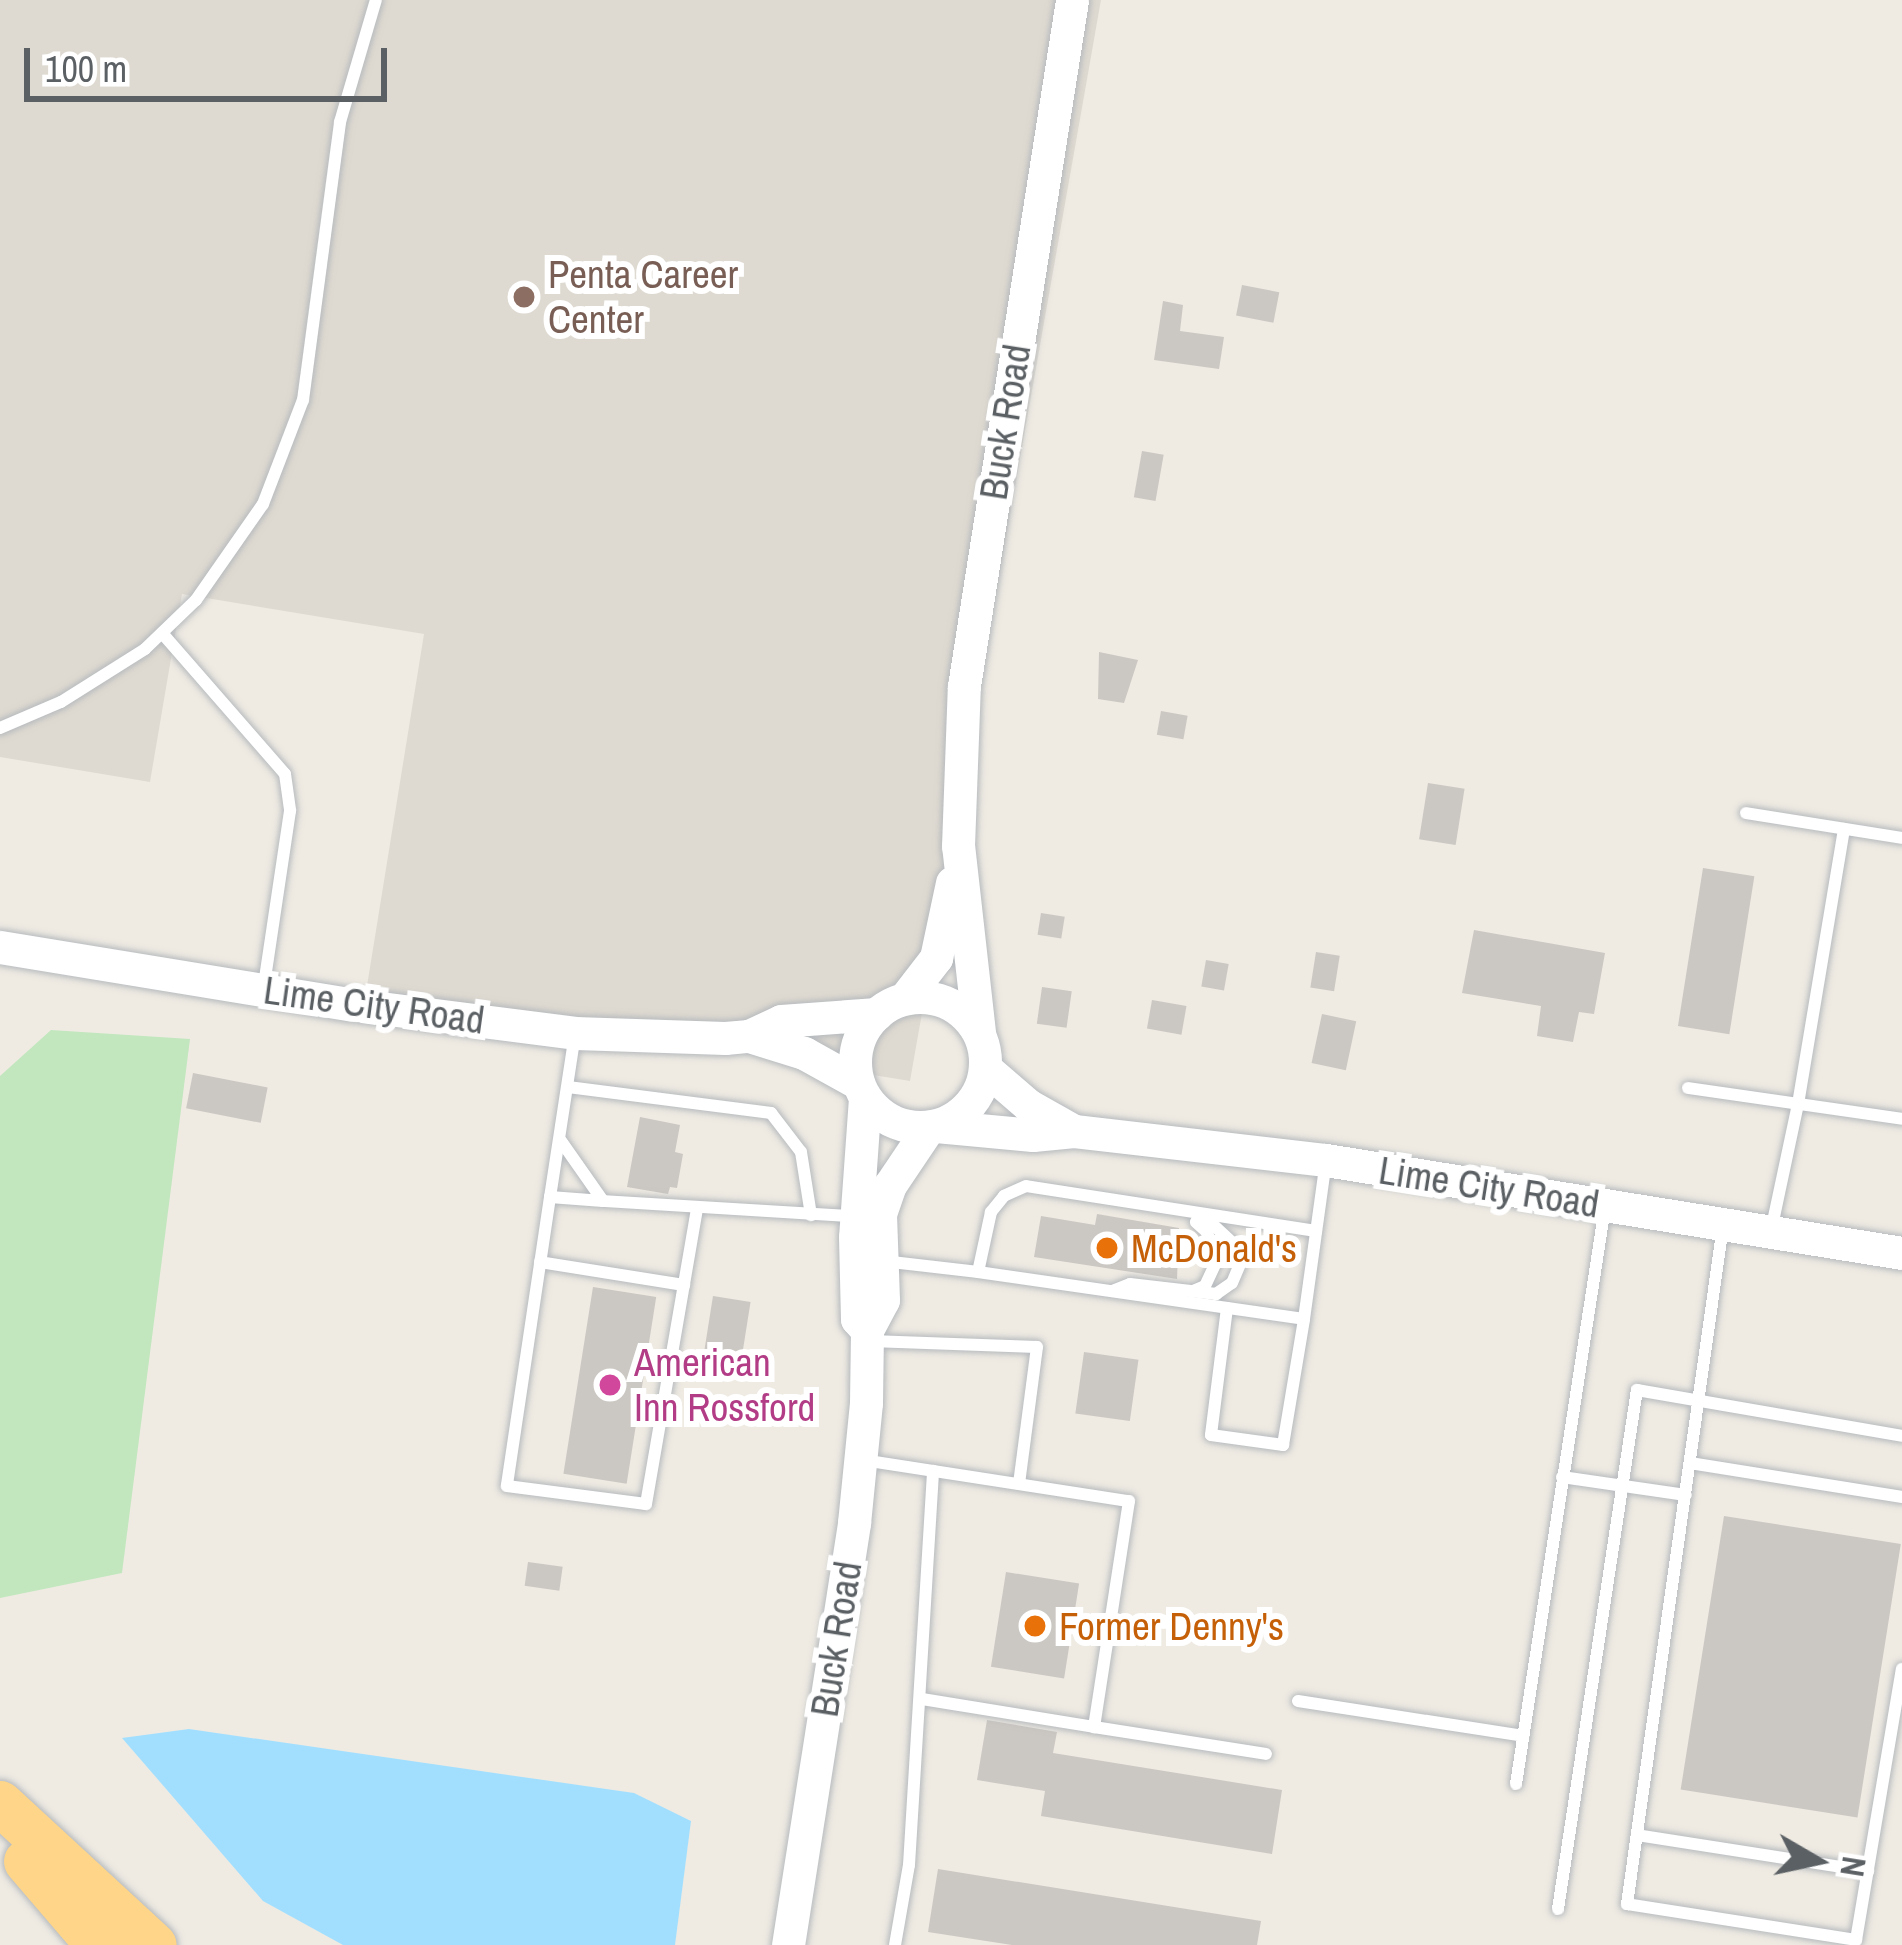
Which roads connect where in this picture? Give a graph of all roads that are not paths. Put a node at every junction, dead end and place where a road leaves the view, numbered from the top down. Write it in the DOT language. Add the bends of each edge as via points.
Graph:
graph roads {
  1 [pos="376,0"];
  2 [pos="1072,0"];
  3 [pos="162,633"];
  4 [pos="0,728"];
  5 [pos="1745,813"];
  6 [pos="1844,829"];
  7 [pos="1902,838"];
  8 [pos="958,846"];
  9 [pos="0,947"];
  10 [pos="263,990"];
  11 [pos="891,1006"];
  12 [pos="979,1032"];
  13 [pos="574,1033"];
  14 [pos="749,1036"];
  15 [pos="985,1068"];
  16 [pos="568,1087"];
  17 [pos="1688,1088"];
  18 [pos="862,1091"];
  19 [pos="1798,1104"];
  20 [pos="1902,1119"];
  21 [pos="932,1126"];
  22 [pos="1074,1131"];
  23 [pos="561,1141"];
  24 [pos="1326,1160"];
  25 [pos="1044,1188"];
  26 [pos="550,1197"];
  27 [pos="603,1202"];
  28 [pos="1605,1206"];
  29 [pos="697,1210"];
  30 [pos="811,1215"];
  31 [pos="856,1216"];
  32 [pos="1194,1220"];
  33 [pos="1724,1225"];
  34 [pos="1316,1231"];
  35 [pos="1770,1232"];
  36 [pos="1902,1253"];
  37 [pos="878,1261"];
  38 [pos="540,1262"];
  39 [pos="978,1272"];
  40 [pos="684,1286"];
  41 [pos="1111,1292"];
  42 [pos="1192,1292"];
  43 [pos="1227,1308"];
  44 [pos="1304,1318"];
  45 [pos="867,1336"];
  46 [pos="1699,1398"];
  47 [pos="1902,1436"];
  48 [pos="862,1460"];
  49 [pos="1690,1462"];
  50 [pos="933,1471"];
  51 [pos="1562,1477"];
  52 [pos="1019,1484"];
  53 [pos="1622,1486"];
  54 [pos="1685,1495"];
  55 [pos="1902,1498"];
  56 [pos="1902,1669"];
  57 [pos="922,1700"];
  58 [pos="1298,1700"];
  59 [pos="1094,1727"];
  60 [pos="1523,1736"];
  61 [pos="1266,1754"];
  62 [pos="1516,1784"];
  63 [pos="0,1803"];
  64 [pos="0,1830"];
  65 [pos="1636,1835"];
  66 [pos="1868,1871"];
  67 [pos="1558,1909"];
  68 [pos="98,1945"];
  69 [pos="154,1945"];
  70 [pos="788,1945"];
  71 [pos="896,1945"];
  1 -- 3 [label="lane" via="340,122 294,429 242,539"];
  2 -- 8 [label="street, Buck Road" via="964,686"];
  3 -- 4 [label="lane" via="100,680"];
  3 -- 10 [label="lane" via="285,774 290,811"];
  5 -- 6 [label="lane"];
  6 -- 7 [label="lane"];
  6 -- 19 [label="lane"];
  8 -- 11 [label="street, Buck Road" via="936,958"];
  8 -- 12 [label="street, Buck Road"];
  9 -- 10 [label="street, Lime City Road"];
  10 -- 13 [label="street, Lime City Road"];
  11 -- 12 [label="street" via="946,1001"];
  11 -- 14 [label="street, Lime City Road" via="781,1021"];
  11 -- 18 [label="street" via="859,1039"];
  12 -- 15 [label="street"];
  13 -- 14 [label="street, Lime City Road"];
  13 -- 16 [label="lane"];
  14 -- 18 [label="street, Lime City Road" via="804,1053"];
  15 -- 21 [label="street" via="966,1109"];
  15 -- 22 [label="street, Lime City Road"];
  16 -- 23 [label="lane"];
  16 -- 30 [label="lane" via="771,1113 801,1152"];
  17 -- 19 [label="lane"];
  18 -- 21 [label="street" via="896,1123"];
  18 -- 31 [label="street, Buck Road"];
  19 -- 20 [label="lane"];
  19 -- 35 [label="lane"];
  21 -- 22 [label="street, Lime City Road"];
  21 -- 37 [label="street, Buck Road" via="890,1185"];
  22 -- 24 [label="street, Lime City Road"];
  23 -- 26 [label="lane"];
  23 -- 27 [label="lane"];
  24 -- 28 [label="street, Lime City Road"];
  24 -- 34 [label="lane"];
  25 -- 32 [label="lane" via="1061,1198"];
  25 -- 34 [label="lane"];
  25 -- 39 [label="lane" via="1014,1189 991,1212"];
  26 -- 27 [label="lane"];
  26 -- 38 [label="lane"];
  27 -- 29 [label="lane"];
  28 -- 33 [label="street, Lime City Road"];
  28 -- 51 [label="lane"];
  29 -- 30 [label="lane"];
  29 -- 40 [label="lane"];
  30 -- 31 [label="lane"];
  31 -- 45 [label="street, Buck Road" via="856,1318"];
  32 -- 42 [label="lane" via="1217,1260 1205,1286"];
  32 -- 42 [label="lane" via="1228,1235 1240,1264 1216,1294"];
  33 -- 35 [label="street, Lime City Road"];
  33 -- 46 [label="lane"];
  34 -- 44 [label="lane"];
  35 -- 36 [label="street, Lime City Road"];
  37 -- 39 [label="lane"];
  37 -- 45 [label="street, Buck Road" via="883,1300"];
  38 -- 40 [label="lane"];
  38 -- 40 [label="lane" via="507,1486 646,1504"];
  39 -- 41 [label="lane"];
  41 -- 42 [label="lane" via="1130,1284"];
  41 -- 43 [label="lane"];
  43 -- 44 [label="lane"];
  43 -- 44 [label="lane" via="1210,1435 1265,1443 1283,1445"];
  45 -- 48 [label="street, Buck Road"];
  45 -- 52 [label="lane" via="1037,1347"];
  46 -- 47 [label="lane"];
  46 -- 49 [label="lane"];
  46 -- 53 [label="lane" via="1636,1390"];
  48 -- 50 [label="lane"];
  48 -- 70 [label="street, Buck Road"];
  49 -- 54 [label="lane"];
  49 -- 55 [label="lane"];
  50 -- 52 [label="lane"];
  50 -- 57 [label="lane"];
  51 -- 53 [label="lane"];
  51 -- 60 [label="lane"];
  52 -- 59 [label="lane" via="1129,1501"];
  53 -- 54 [label="lane"];
  53 -- 67 [label="lane"];
  54 -- 65 [label="lane"];
  56 -- 66 [label="lane"];
  57 -- 59 [label="lane"];
  57 -- 71 [label="lane"];
  58 -- 60 [label="lane"];
  59 -- 61 [label="lane"];
  60 -- 62 [label="lane"];
  63 -- 69 [label="highway"];
  64 -- 68 [label="highway"];
  65 -- 66 [label="lane"];
  65 -- 66 [label="lane" via="1627,1904 1856,1940"];
}
